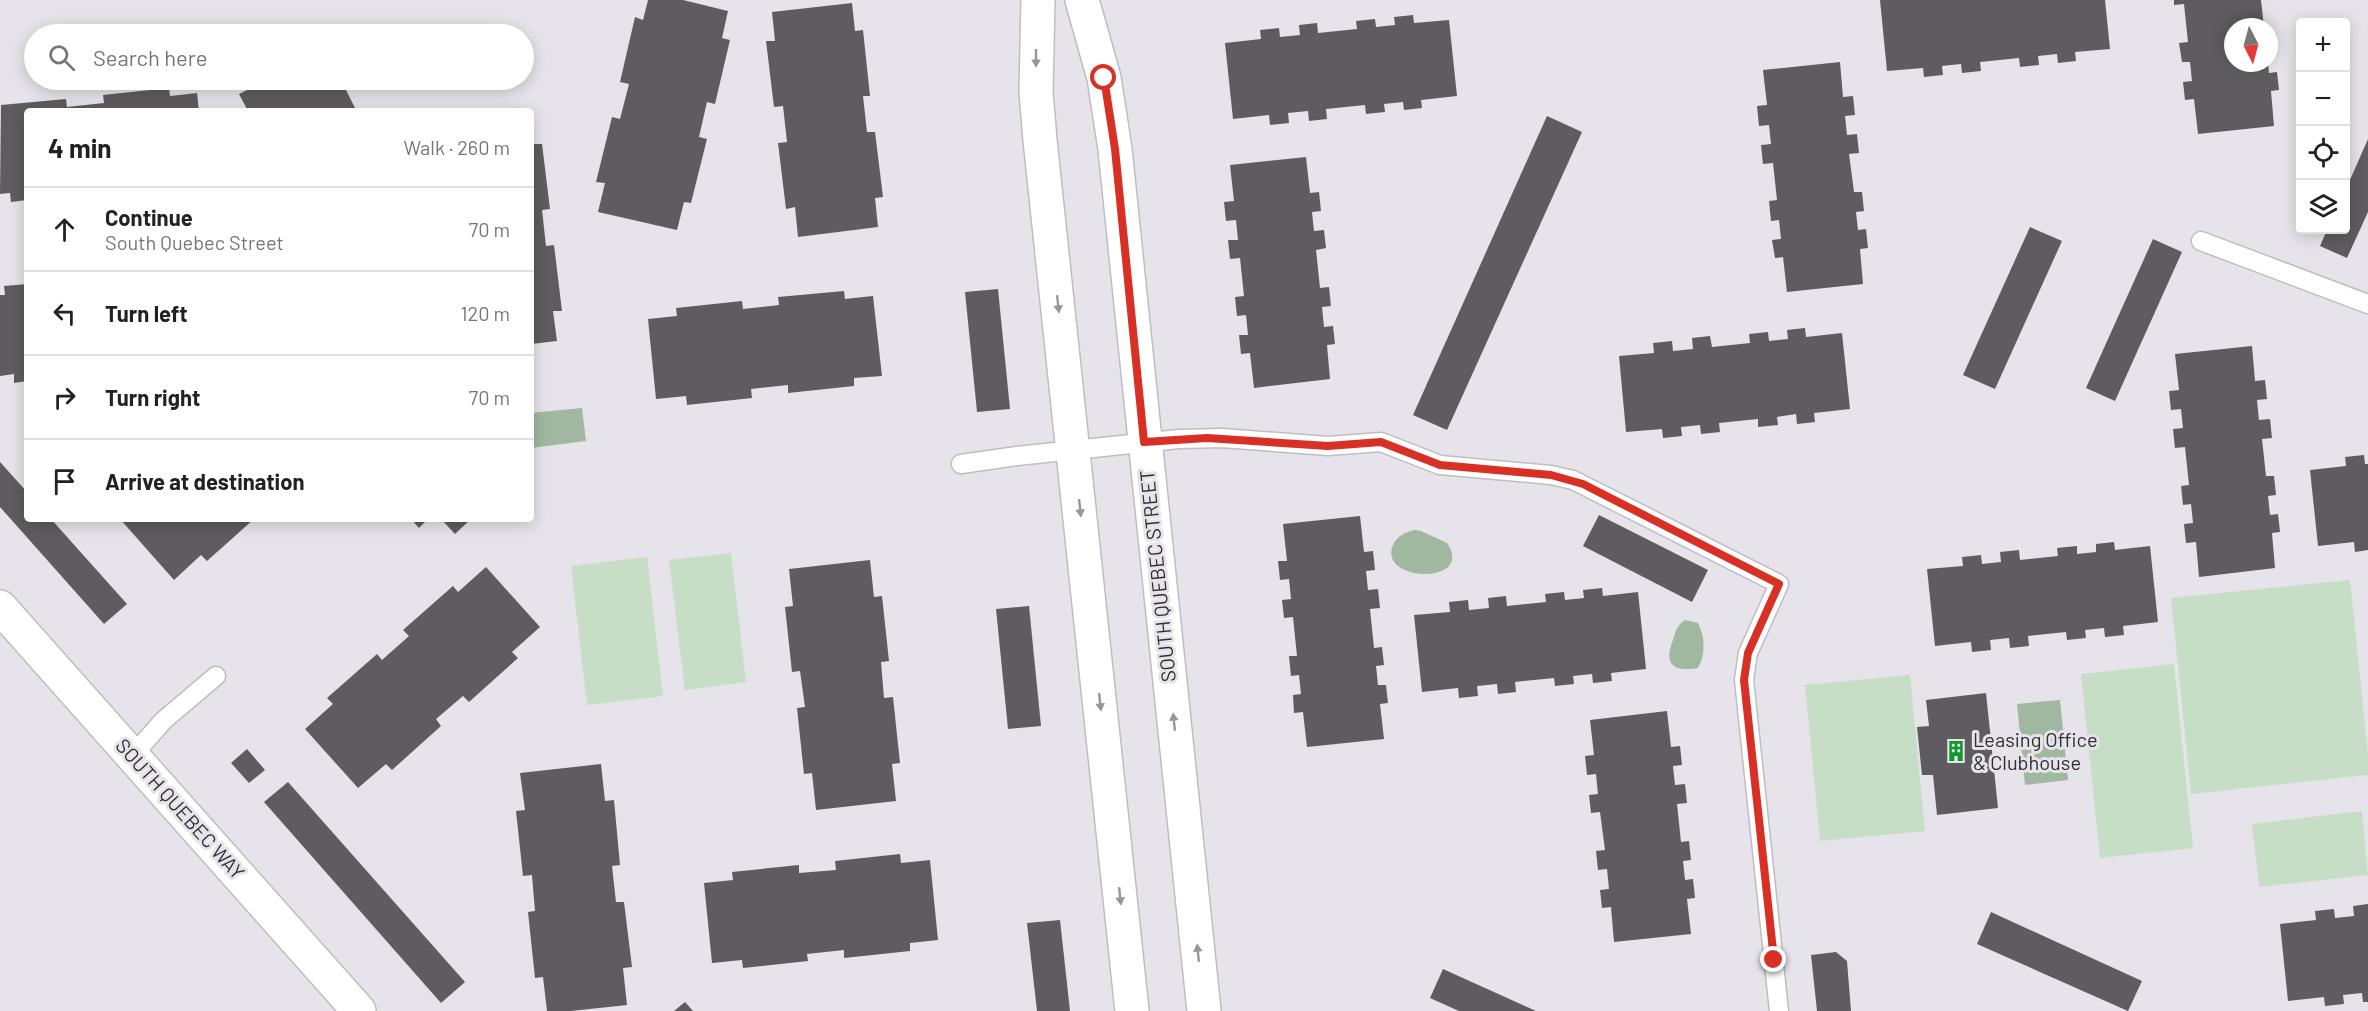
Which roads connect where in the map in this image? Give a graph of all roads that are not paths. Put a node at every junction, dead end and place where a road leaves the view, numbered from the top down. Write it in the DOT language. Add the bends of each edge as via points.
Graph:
graph roads {
  1 [pos="1038,0"];
  2 [pos="1082,0"];
  3 [pos="2201,240"];
  4 [pos="2368,304"];
  5 [pos="1144,442"];
  6 [pos="1074,450"];
  7 [pos="961,464"];
  8 [pos="0,607"];
  9 [pos="216,675"];
  10 [pos="133,755"];
  11 [pos="359,1011"];
  12 [pos="1132,1011"];
  13 [pos="1204,1011"];
  14 [pos="1779,1011"];
  1 -- 6 [label="main road, one-way" via="1036,92"];
  2 -- 5 [label="main road, SOUTH QUEBEC STREET" via="1110,113"];
  3 -- 4 [label="lane"];
  5 -- 6 [label="lane"];
  13 -- 5 [label="main road, SOUTH QUEBEC STREET, one-way"];
  5 -- 14 [label="lane" via="1207,438 1321,446 1381,442 1440,465 1563,477 1779,584 1748,653 1744,680"];
  6 -- 7 [label="lane"];
  6 -- 12 [label="main road, one-way"];
  8 -- 10 [label="main road, SOUTH QUEBEC WAY"];
  9 -- 10 [label="lane" via="164,720"];
  10 -- 11 [label="main road, SOUTH QUEBEC WAY"];
}
